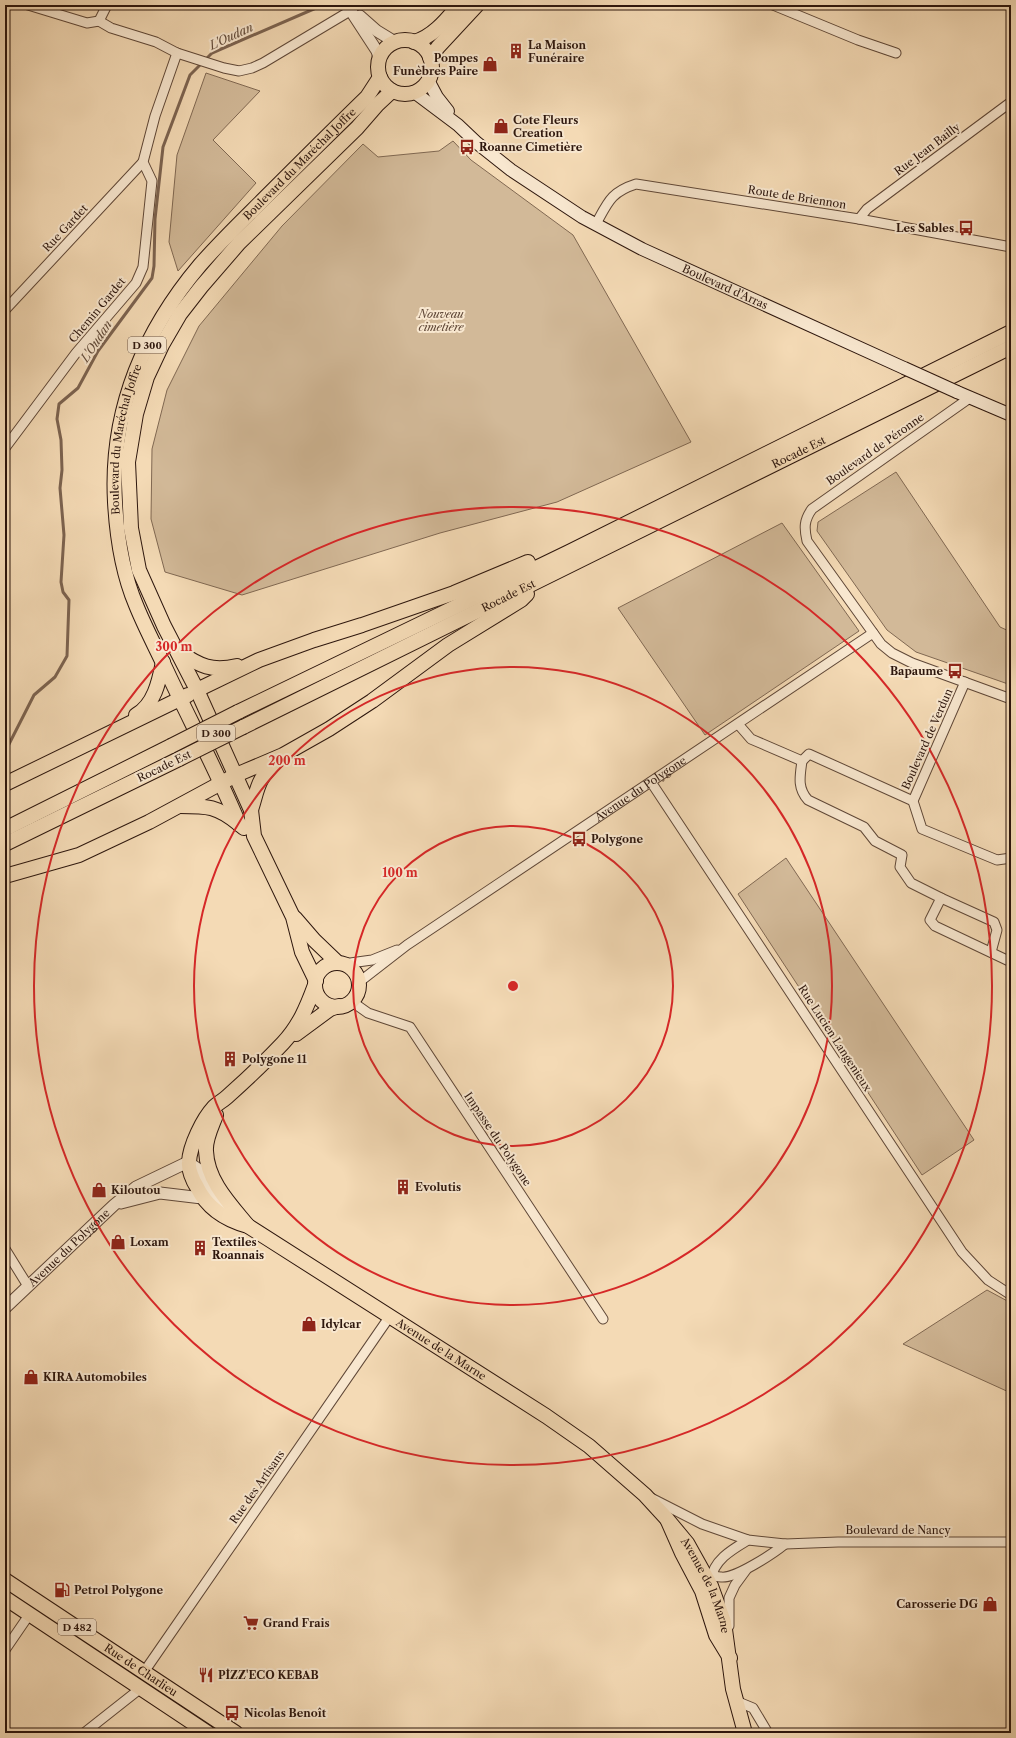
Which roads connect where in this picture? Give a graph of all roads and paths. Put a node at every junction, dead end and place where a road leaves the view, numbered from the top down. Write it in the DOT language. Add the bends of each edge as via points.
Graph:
graph roads {
  1 [pos="28,5"];
  2 [pos="107,5"];
  3 [pos="478,5"];
  4 [pos="773,5"];
  5 [pos="348,7"];
  6 [pos="460,11"];
  7 [pos="99,21"];
  8 [pos="395,42"];
  9 [pos="414,42"];
  10 [pos="177,53"];
  11 [pos="896,53"];
  12 [pos="379,58"];
  13 [pos="430,58"];
  14 [pos="380,77"];
  15 [pos="428,80"];
  16 [pos="392,91"];
  17 [pos="414,92"];
  18 [pos="1011,102"];
  19 [pos="458,125"];
  20 [pos="143,162"];
  21 [pos="859,219"];
  22 [pos="596,224"];
  23 [pos="1011,247"];
  24 [pos="5,310"];
  25 [pos="1011,332"];
  26 [pos="1011,347"];
  27 [pos="971,398"];
  28 [pos="1011,415"];
  29 [pos="5,448"];
  30 [pos="569,552"];
  31 [pos="538,582"];
  32 [pos="873,633"];
  33 [pos="179,652"];
  34 [pos="259,660"];
  35 [pos="163,662"];
  36 [pos="965,682"];
  37 [pos="197,690"];
  38 [pos="179,699"];
  39 [pos="1011,699"];
  40 [pos="738,724"];
  41 [pos="72,751"];
  42 [pos="283,755"];
  43 [pos="802,761"];
  44 [pos="236,775"];
  45 [pos="221,782"];
  46 [pos="651,782"];
  47 [pos="5,784"];
  48 [pos="913,801"];
  49 [pos="177,806"];
  50 [pos="251,810"];
  51 [pos="239,824"];
  52 [pos="5,829"];
  53 [pos="254,836"];
  54 [pos="5,844"];
  55 [pos="1011,858"];
  56 [pos="5,876"];
  57 [pos="941,898"];
  58 [pos="293,917"];
  59 [pos="407,945"];
  60 [pos="991,952"];
  61 [pos="1011,962"];
  62 [pos="341,963"];
  63 [pos="315,983"];
  64 [pos="358,983"];
  65 [pos="345,1004"];
  66 [pos="282,1043"];
  67 [pos="228,1096"];
  68 [pos="188,1162"];
  69 [pos="202,1198"];
  70 [pos="114,1205"];
  71 [pos="248,1226"];
  72 [pos="5,1249"];
  73 [pos="28,1286"];
  74 [pos="1011,1295"];
  75 [pos="5,1308"];
  76 [pos="390,1316"];
  77 [pos="603,1319"];
  78 [pos="645,1495"];
  79 [pos="667,1519"];
  80 [pos="748,1540"];
  81 [pos="1011,1542"];
  82 [pos="785,1544"];
  83 [pos="689,1567"];
  84 [pos="746,1569"];
  85 [pos="708,1578"];
  86 [pos="5,1580"];
  87 [pos="5,1598"];
  88 [pos="708,1610"];
  89 [pos="29,1614"];
  90 [pos="5,1650"];
  91 [pos="730,1658"];
  92 [pos="144,1672"];
  93 [pos="141,1688"];
  94 [pos="736,1700"];
  95 [pos="84,1733"];
  96 [pos="208,1733"];
  97 [pos="236,1733"];
  98 [pos="745,1733"];
  99 [pos="768,1733"];
  1 -- 7 [label="street" via="87,23"];
  2 -- 7 [label="street"];
  3 -- 6 [label="main road"];
  4 -- 11 [label="street"];
  5 -- 8 [label="street"];
  5 -- 10 [label="street" via="263,63 239,72"];
  5 -- 12 [label="street"];
  6 -- 9 [label="main road" via="434,32"];
  6 -- 13 [label="main road"];
  7 -- 10 [label="street" via="111,28 161,44"];
  8 -- 9 [label="main road"];
  8 -- 12 [label="main road" via="383,51"];
  9 -- 13 [label="main road" via="425,50"];
  10 -- 20 [label="street" via="155,116"];
  12 -- 14 [label="main road"];
  13 -- 15 [label="main road" via="431,70"];
  14 -- 16 [label="main road"];
  14 -- 35 [label="main road, Boulevard du Maréchal Joffre / D 300" via="368,97 201,264 162,317 134,372 117,437 114,460 117,534 123,566 136,606"];
  15 -- 17 [label="main road"];
  15 -- 19 [label="main road, Boulevard d'Arras"];
  16 -- 17 [label="main road" via="402,94"];
  16 -- 33 [label="main road, Boulevard du Maréchal Joffre / D 300" via="239,244 201,287 180,314 147,377 136,414 128,462 131,528 139,570 164,626"];
  17 -- 19 [label="main road, Boulevard d'Arras"];
  18 -- 21 [label="street, Rue Jean Bailly" via="867,209"];
  19 -- 22 [label="main road, Boulevard d'Arras" via="511,170"];
  20 -- 24 [label="street, Rue Gardet"];
  20 -- 29 [label="street, Chemin Gardet" via="152,181 143,267 136,282 76,353"];
  21 -- 22 [label="street, Route de Briennon" via="636,184 623,188 610,198"];
  21 -- 23 [label="street, Route de Briennon"];
  22 -- 27 [label="main road, Boulevard d'Arras, bridge" via="642,249"];
  25 -- 30 [label="main road, Rocade Est"];
  26 -- 31 [label="main road, Rocade Est"];
  27 -- 28 [label="main road, Boulevard d'Arras"];
  27 -- 32 [label="street, Boulevard de Péronne" via="812,509 806,518 804,528 807,541"];
  30 -- 34 [label="main road" via="552,552 454,593"];
  30 -- 52 [label="main road, Rocade Est, bridge" via="238,712"];
  31 -- 42 [label="main road" via="521,600 448,646 372,702"];
  31 -- 54 [label="main road, Rocade Est, bridge"];
  32 -- 36 [label="street" via="892,653"];
  32 -- 40 [label="street, Avenue du Polygone"];
  33 -- 34 [label="main road" via="202,666 213,668"];
  33 -- 37 [label="main road, Boulevard du Maréchal Joffre / D 300"];
  34 -- 37 [label="main road"];
  35 -- 38 [label="main road, Boulevard du Maréchal Joffre / D 300"];
  35 -- 41 [label="main road" via="153,697 141,712"];
  36 -- 39 [label="street"];
  36 -- 48 [label="street, Boulevard de Verdun"];
  37 -- 38 [label="main road"];
  37 -- 44 [label="main road, Boulevard du Maréchal Joffre / D 300"];
  38 -- 41 [label="main road"];
  38 -- 45 [label="main road, Boulevard du Maréchal Joffre / D 300"];
  40 -- 43 [label="street" via="751,739"];
  40 -- 46 [label="street, Avenue du Polygone"];
  41 -- 47 [label="main road"];
  42 -- 44 [label="main road"];
  42 -- 50 [label="main road" via="262,776"];
  43 -- 48 [label="street" via="809,754"];
  43 -- 57 [label="street" via="799,783 802,793 808,800 864,827 875,841 902,855 900,867 911,883"];
  44 -- 45 [label="main road"];
  44 -- 50 [label="main road, Boulevard du Maréchal Joffre"];
  45 -- 49 [label="main road"];
  45 -- 51 [label="main road, Boulevard du Maréchal Joffre"];
  46 -- 59 [label="street, Avenue du Polygone"];
  46 -- 74 [label="street, Rue Lucien Langenieux" via="962,1252 988,1280"];
  48 -- 55 [label="street, Boulevard de Verdun" via="922,829 997,860"];
  49 -- 51 [label="main road" via="218,809"];
  49 -- 56 [label="main road" via="79,855"];
  50 -- 53 [label="main road, Boulevard du Maréchal Joffre"];
  51 -- 53 [label="main road, Boulevard du Maréchal Joffre"];
  53 -- 58 [label="main road, Boulevard du Maréchal Joffre"];
  57 -- 60 [label="street" via="994,922 997,930"];
  57 -- 60 [label="street" via="930,920 935,926"];
  58 -- 62 [label="main road, Boulevard du Maréchal Joffre" via="314,940"];
  58 -- 63 [label="main road, Boulevard du Maréchal Joffre" via="302,952"];
  59 -- 62 [label="street, Avenue du Polygone" via="372,960"];
  59 -- 64 [label="street, Avenue du Polygone"];
  60 -- 61 [label="street"];
  62 -- 63 [label="main road" via="325,966"];
  62 -- 64 [label="main road" via="351,968"];
  63 -- 65 [label="main road" via="319,997 324,1002 330,1006"];
  63 -- 66 [label="main road" via="305,1012"];
  64 -- 65 [label="main road" via="355,996"];
  65 -- 66 [label="main road" via="320,1015"];
  65 -- 77 [label="street, Impasse du Polygone" via="410,1027"];
  66 -- 67 [label="main road"];
  67 -- 68 [label="main road" via="214,1108 201,1125"];
  67 -- 71 [label="main road" via="210,1129 206,1151 213,1178 224,1197"];
  68 -- 69 [label="main road, Avenue de la Marne"];
  68 -- 70 [label="street, Avenue du Polygone" via="136,1187"];
  68 -- 71 [label="street" via="201,1171 217,1200"];
  69 -- 70 [label="street" via="160,1193"];
  69 -- 71 [label="main road, Avenue de la Marne" via="233,1222"];
  70 -- 73 [label="street, Avenue du Polygone"];
  71 -- 76 [label="main road, Avenue de la Marne"];
  72 -- 73 [label="street"];
  73 -- 75 [label="street, Avenue du Polygone"];
  76 -- 78 [label="main road, Avenue de la Marne" via="546,1416 583,1442"];
  76 -- 92 [label="street, Rue des Artisans"];
  78 -- 79 [label="main road, Avenue de la Marne"];
  78 -- 80 [label="street, Boulevard de Nancy" via="702,1524"];
  79 -- 83 [label="main road, Avenue de la Marne"];
  79 -- 85 [label="main road, Avenue de la Marne" via="687,1543"];
  80 -- 82 [label="street, Boulevard de Nancy"];
  80 -- 85 [label="street" via="722,1558"];
  81 -- 82 [label="street, Boulevard de Nancy"];
  82 -- 84 [label="street"];
  83 -- 85 [label="street"];
  83 -- 88 [label="main road, Avenue de la Marne" via="702,1591"];
  84 -- 85 [label="street" via="721,1578"];
  84 -- 91 [label="street" via="729,1598"];
  85 -- 88 [label="street"];
  85 -- 91 [label="main road, Avenue de la Marne" via="724,1622"];
  86 -- 92 [label="main road, Rue de Charlieu / D 482"];
  87 -- 89 [label="main road, Rue de Charlieu / D 482"];
  88 -- 91 [label="main road, Avenue de la Marne" via="716,1635"];
  89 -- 90 [label="street"];
  89 -- 93 [label="main road, Rue de Charlieu / D 482"];
  91 -- 94 [label="main road, Avenue de la Marne"];
  92 -- 97 [label="main road, Rue de Charlieu / D 482"];
  93 -- 95 [label="street"];
  93 -- 96 [label="main road, Rue de Charlieu / D 482"];
  94 -- 98 [label="main road, Avenue de la Marne"];
  94 -- 99 [label="street" via="753,1708"];
}
